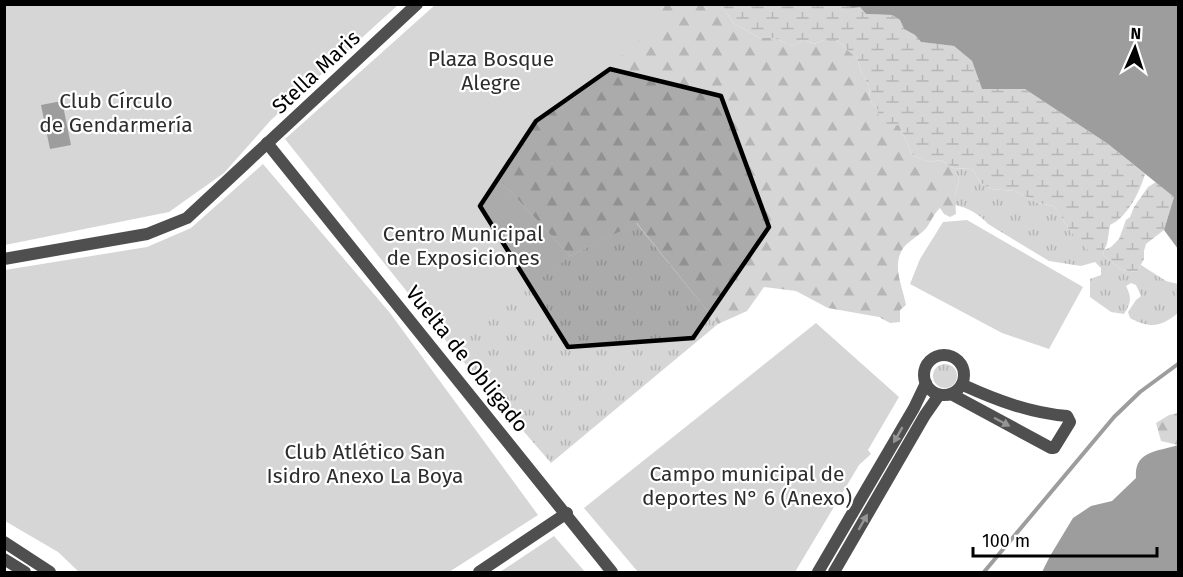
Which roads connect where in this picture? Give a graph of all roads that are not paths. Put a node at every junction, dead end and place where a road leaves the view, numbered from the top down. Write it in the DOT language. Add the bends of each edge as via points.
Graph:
graph roads {
  1 [pos="417,4"];
  2 [pos="267,143"];
  3 [pos="4,259"];
  4 [pos="926,383"];
  5 [pos="963,385"];
  6 [pos="945,395"];
  7 [pos="567,513"];
  8 [pos="4,542"];
  9 [pos="4,559"];
  10 [pos="25,573"];
  11 [pos="50,573"];
  12 [pos="479,573"];
  13 [pos="612,573"];
  14 [pos="818,573"];
  15 [pos="834,573"];
  1 -- 2 [label="street, Stella Maris"];
  2 -- 3 [label="street, Stella Maris" via="187,218 147,234"];
  2 -- 7 [label="street, Vuelta de Obligado"];
  4 -- 5 [label="street" via="929,362 944,355 962,363"];
  4 -- 6 [label="street"];
  4 -- 14 [label="street, one-way"];
  5 -- 6 [label="street"];
  6 -- 5 [label="street, one-way" via="1051,448 1070,422 1067,416 1046,415 998,401"];
  15 -- 6 [label="street, one-way" via="924,415"];
  7 -- 12 [label="street"];
  7 -- 13 [label="street, Vuelta de Obligado"];
  8 -- 11 [label="street"];
  9 -- 10 [label="street"];
}
